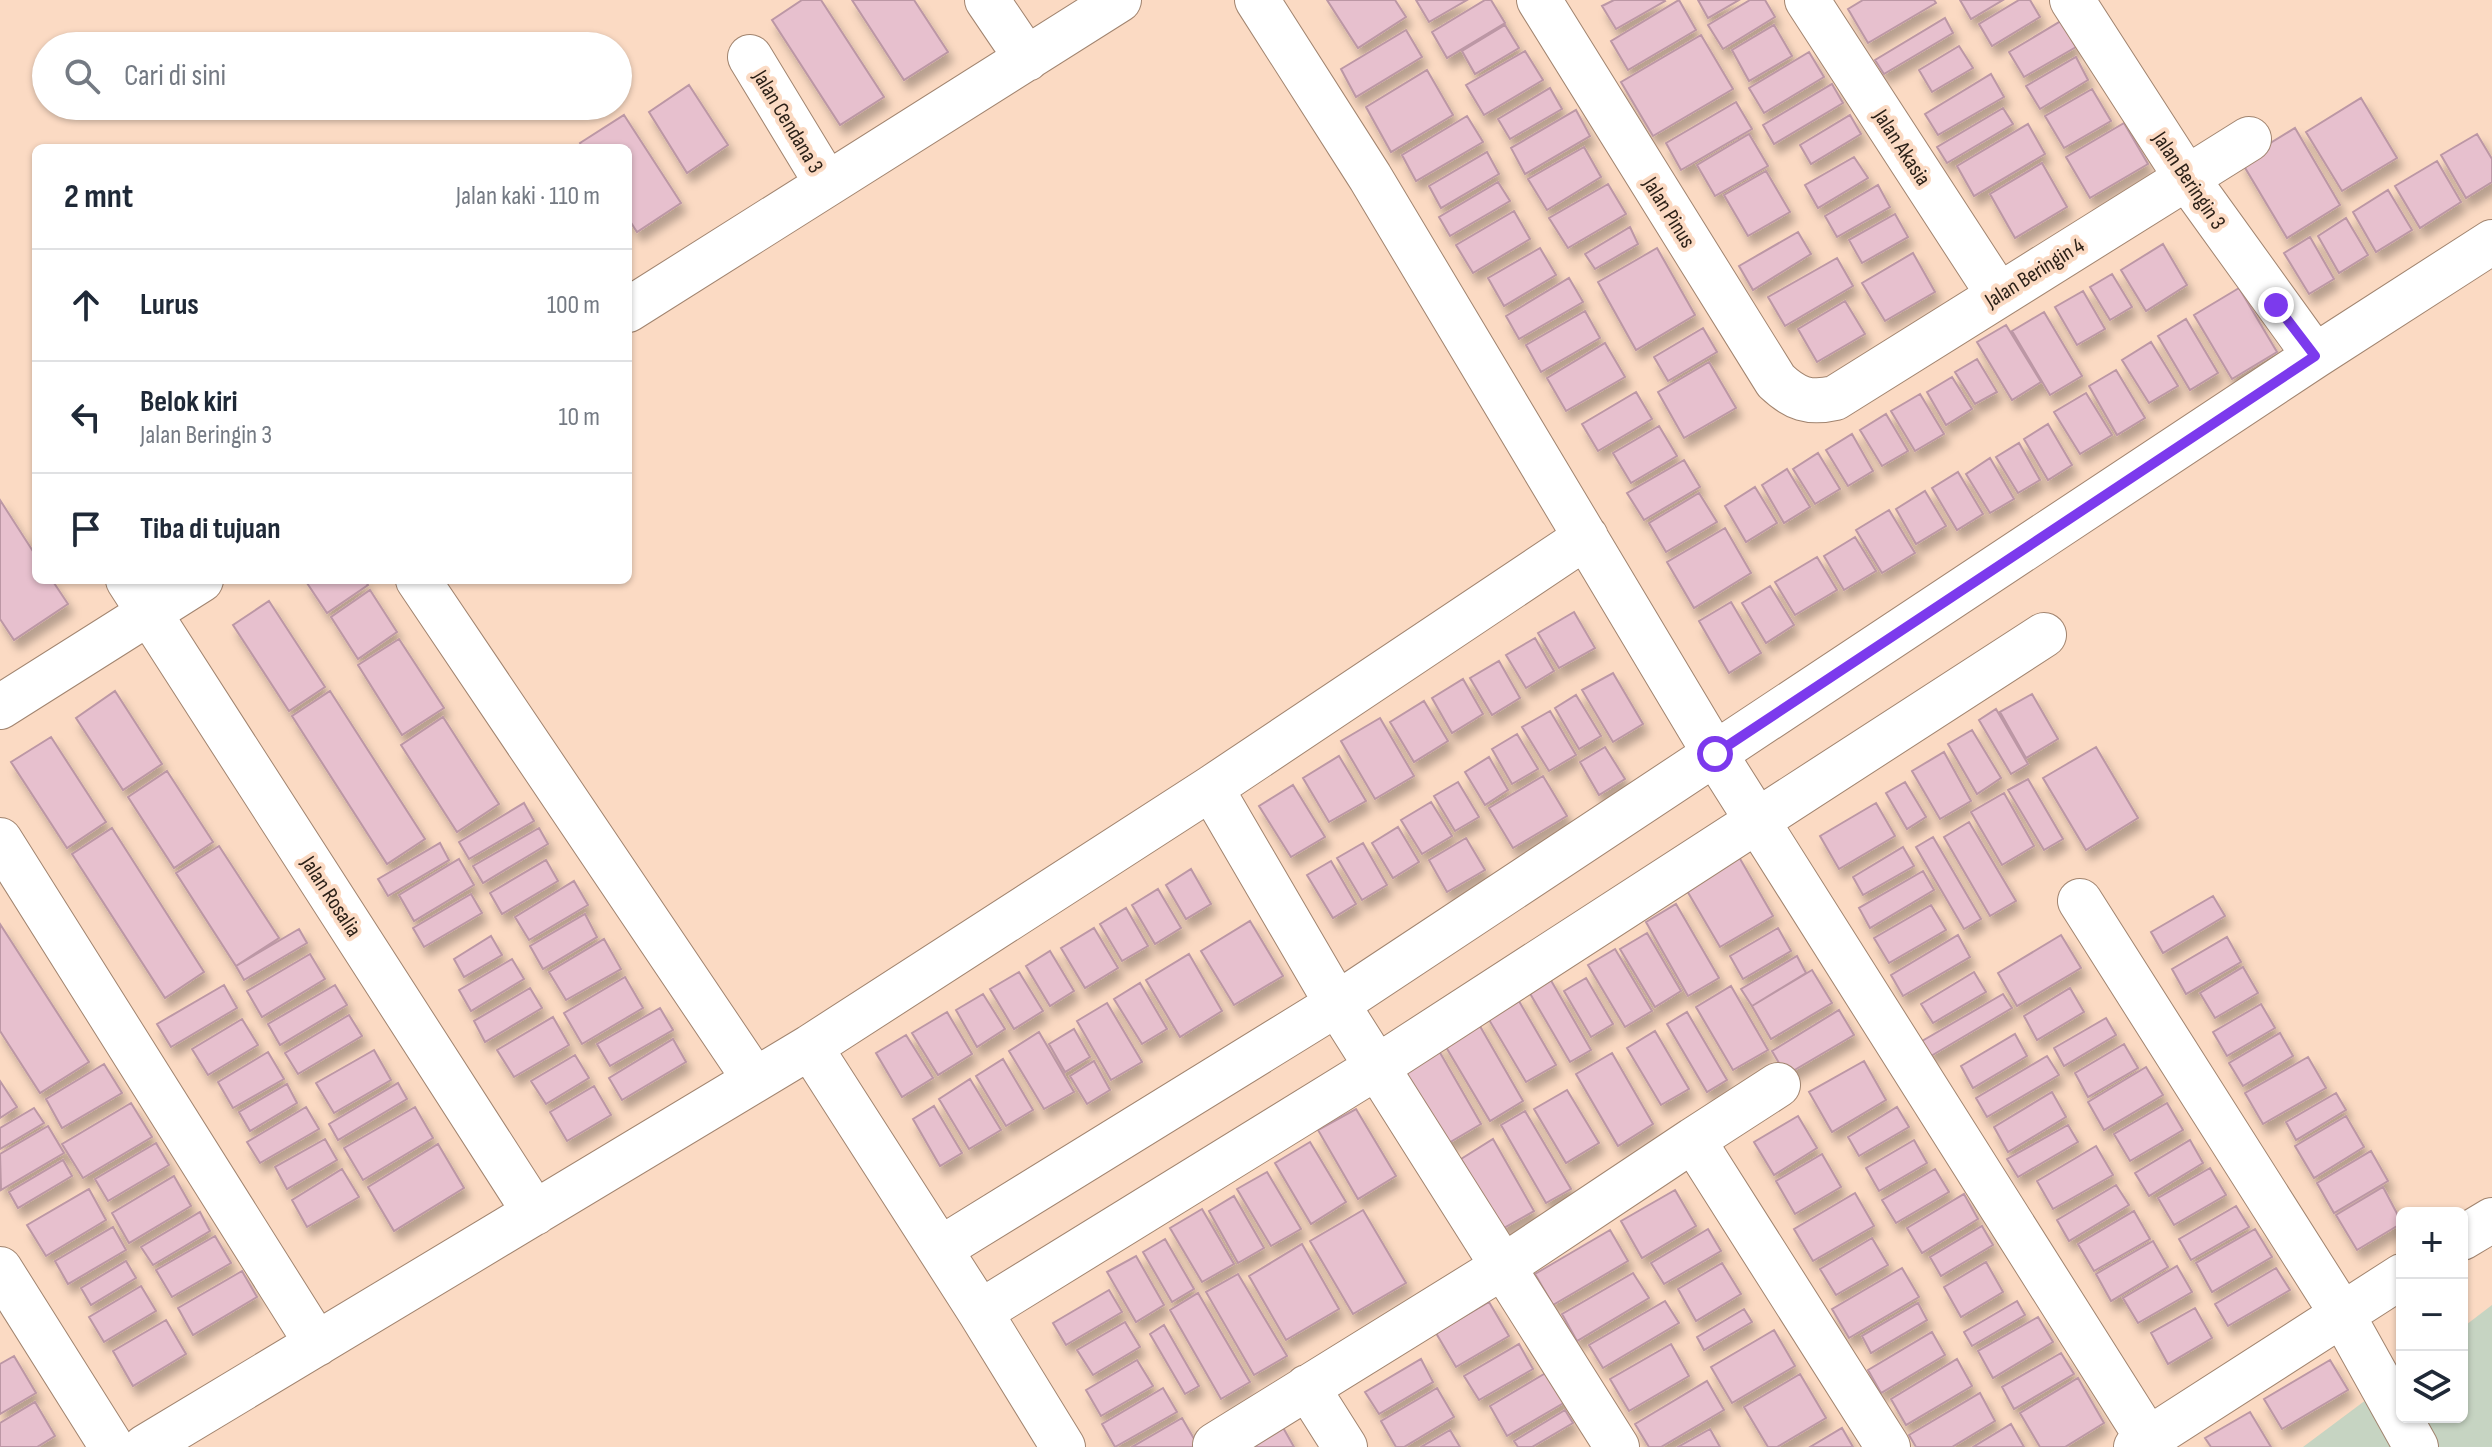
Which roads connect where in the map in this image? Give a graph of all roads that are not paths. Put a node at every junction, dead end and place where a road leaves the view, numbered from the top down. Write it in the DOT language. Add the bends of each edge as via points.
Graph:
graph roads {
  1 [pos="987,0"];
  2 [pos="1119,0"];
  3 [pos="1257,0"];
  4 [pos="1539,0"];
  5 [pos="1807,0"];
  6 [pos="2072,0"];
  7 [pos="750,57"];
  8 [pos="1027,59"];
  9 [pos="2249,139"];
  10 [pos="2186,177"];
  11 [pos="827,184"];
  12 [pos="2492,242"];
  13 [pos="1998,294"];
  14 [pos="632,307"];
  15 [pos="2315,356"];
  16 [pos="1818,402"];
  17 [pos="1586,537"];
  18 [pos="186,584"];
  19 [pos="421,584"];
  20 [pos="139,596"];
  21 [pos="2044,635"];
  22 [pos="0,707"];
  23 [pos="1715,754"];
  24 [pos="1211,788"];
  25 [pos="1758,823"];
  26 [pos="0,840"];
  27 [pos="2080,901"];
  28 [pos="1337,1004"];
  29 [pos="810,1047"];
  30 [pos="1377,1067"];
  31 [pos="755,1080"];
  32 [pos="1778,1085"];
  33 [pos="1693,1140"];
  34 [pos="535,1213"];
  35 [pos="2492,1220"];
  36 [pos="2468,1234"];
  37 [pos="940,1249"];
  38 [pos="1504,1266"];
  39 [pos="0,1269"];
  40 [pos="2397,1279"];
  41 [pos="980,1312"];
  42 [pos="2342,1314"];
  43 [pos="317,1344"];
  44 [pos="1307,1387"];
  45 [pos="2146,1444"];
  46 [pos="1215,1445"];
  47 [pos="112,1447"];
  48 [pos="145,1447"];
  49 [pos="1063,1447"];
  50 [pos="1345,1447"];
  51 [pos="1617,1447"];
  52 [pos="1888,1447"];
  53 [pos="2416,1447"];
  1 -- 8 [label="street"];
  2 -- 8 [label="street"];
  3 -- 17 [label="street"];
  4 -- 16 [label="street, Jalan Pinus" via="1776,381 1800,400"];
  5 -- 13 [label="street, Jalan Akasia"];
  6 -- 10 [label="street, Jalan Beringin 3"];
  7 -- 11 [label="street, Jalan Cendana 3"];
  8 -- 11 [label="street"];
  9 -- 10 [label="street, Jalan Beringin 4"];
  10 -- 13 [label="street, Jalan Beringin 4"];
  10 -- 15 [label="street, Jalan Beringin 3"];
  11 -- 14 [label="street"];
  12 -- 15 [label="street"];
  13 -- 16 [label="street, Jalan Beringin 4" via="1835,398"];
  15 -- 23 [label="street"];
  17 -- 23 [label="street"];
  17 -- 24 [label="street"];
  18 -- 20 [label="street"];
  19 -- 31 [label="street"];
  20 -- 22 [label="street"];
  20 -- 34 [label="street, Jalan Rosalia"];
  21 -- 25 [label="street"];
  23 -- 25 [label="street"];
  23 -- 28 [label="street"];
  24 -- 28 [label="street"];
  24 -- 29 [label="street"];
  25 -- 30 [label="street"];
  25 -- 45 [label="street"];
  26 -- 43 [label="street"];
  27 -- 42 [label="street"];
  28 -- 30 [label="street"];
  28 -- 37 [label="street"];
  29 -- 31 [label="street"];
  29 -- 37 [label="street"];
  30 -- 38 [label="street"];
  30 -- 41 [label="street"];
  31 -- 34 [label="street"];
  32 -- 33 [label="street"];
  33 -- 38 [label="street"];
  33 -- 52 [label="street"];
  34 -- 43 [label="street"];
  35 -- 36 [label="street"];
  37 -- 41 [label="street"];
  38 -- 44 [label="street"];
  38 -- 51 [label="street"];
  39 -- 47 [label="street"];
  40 -- 42 [label="street"];
  41 -- 49 [label="street"];
  42 -- 45 [label="street"];
  42 -- 53 [label="street"];
  43 -- 48 [label="street"];
  44 -- 46 [label="street"];
  44 -- 50 [label="street"];
}
